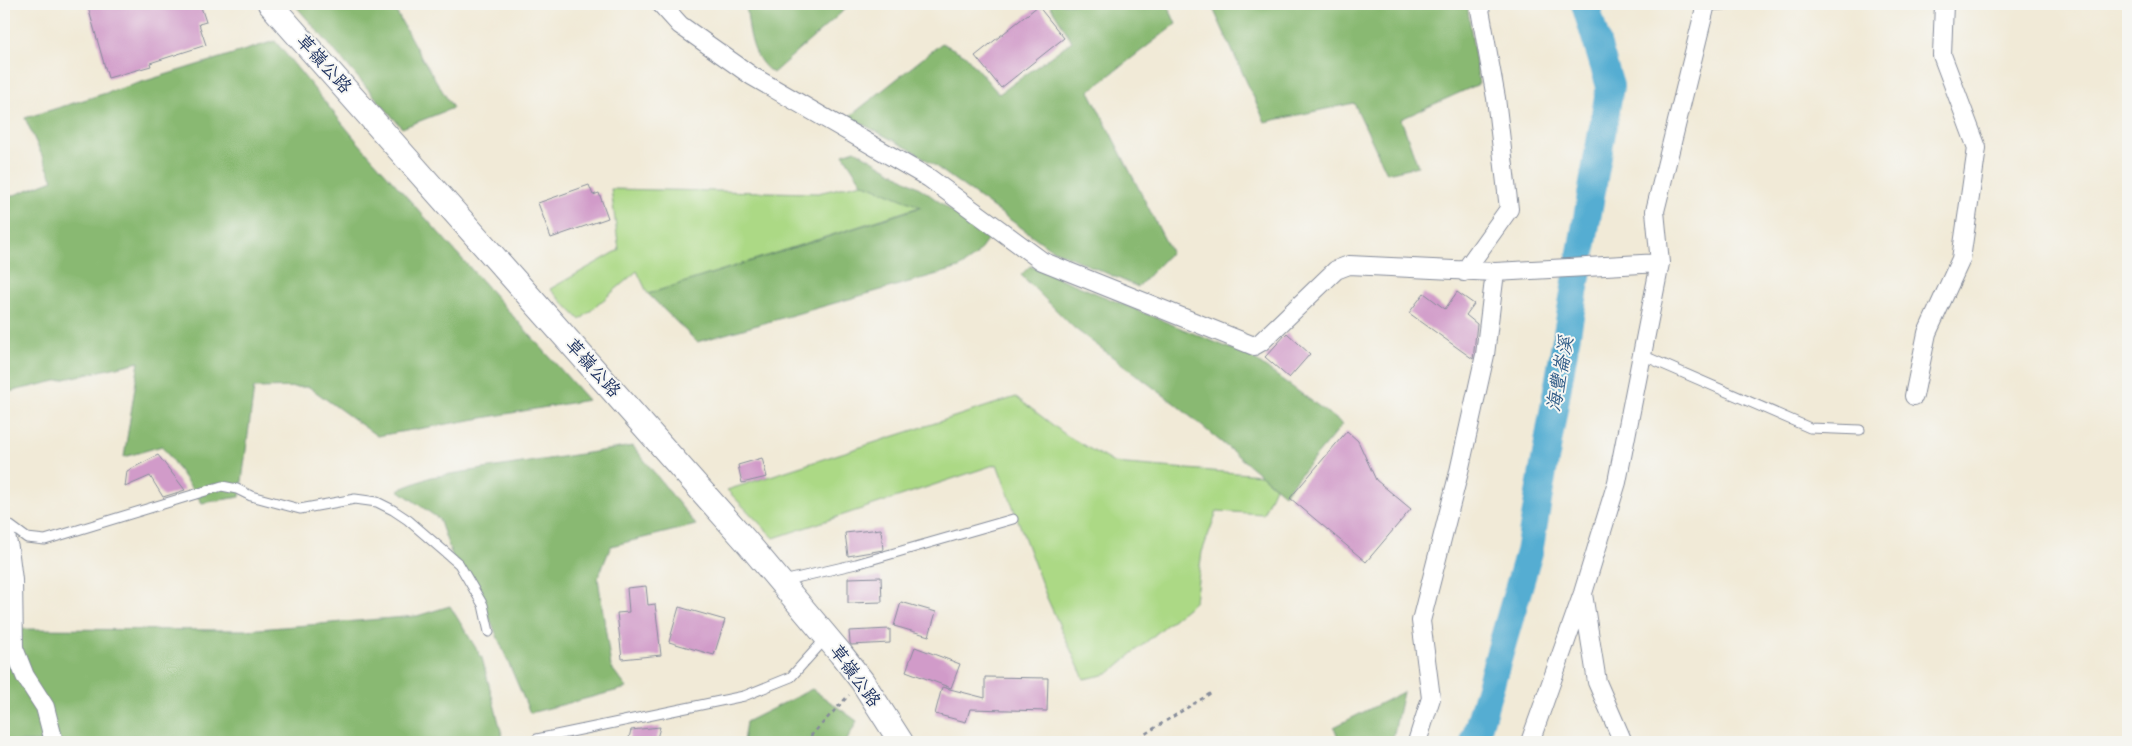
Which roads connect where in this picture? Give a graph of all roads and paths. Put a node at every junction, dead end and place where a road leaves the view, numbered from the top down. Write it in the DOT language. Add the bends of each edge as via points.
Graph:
graph roads {
  1 [pos="270,4"];
  2 [pos="661,4"];
  3 [pos="1478,4"];
  4 [pos="1737,4"];
  5 [pos="1944,4"];
  6 [pos="1706,5"];
  7 [pos="1660,263"];
  8 [pos="1464,272"];
  9 [pos="1495,272"];
  10 [pos="1642,355"];
  11 [pos="1914,396"];
  12 [pos="1860,430"];
  13 [pos="1013,519"];
  14 [pos="4,521"];
  15 [pos="4,528"];
  16 [pos="781,582"];
  17 [pos="1583,593"];
  18 [pos="489,632"];
  19 [pos="827,637"];
  20 [pos="862,681"];
  21 [pos="1211,693"];
  22 [pos="537,739"];
  23 [pos="54,742"];
  24 [pos="805,742"];
  25 [pos="901,742"];
  26 [pos="1132,742"];
  27 [pos="1417,742"];
  28 [pos="1530,742"];
  29 [pos="1624,742"];
  1 -- 16 [label="main road, 草嶺公路"];
  2 -- 8 [label="street" via="680,25 752,76 929,178 1042,261 1246,344 1254,346 1262,342 1336,270 1349,265"];
  3 -- 8 [label="street" via="1496,98 1509,209"];
  4 -- 6 [label="lane"];
  5 -- 11 [label="street" via="1942,55 1977,148 1962,259 1927,333"];
  6 -- 7 [label="street" via="1655,212"];
  7 -- 9 [label="street"];
  7 -- 10 [label="street"];
  8 -- 9 [label="street"];
  9 -- 27 [label="street" via="1485,355 1421,621 1431,698"];
  10 -- 12 [label="lane" via="1810,428"];
  10 -- 17 [label="street" via="1617,482"];
  13 -- 16 [label="lane"];
  14 -- 18 [label="lane" via="26,538 45,540 222,486 300,509 355,499 378,502 408,520 459,564 483,605"];
  15 -- 23 [label="street" via="12,580 14,648 25,676 45,707"];
  16 -- 19 [label="main road, 草嶺公路"];
  17 -- 28 [label="street"];
  17 -- 29 [label="street" via="1597,682"];
  19 -- 20 [label="main road, 草嶺公路"];
  19 -- 22 [label="lane" via="790,677 744,696"];
  20 -- 24 [label="path"];
  20 -- 25 [label="main road, 草嶺公路"];
  21 -- 26 [label="path"];
}
